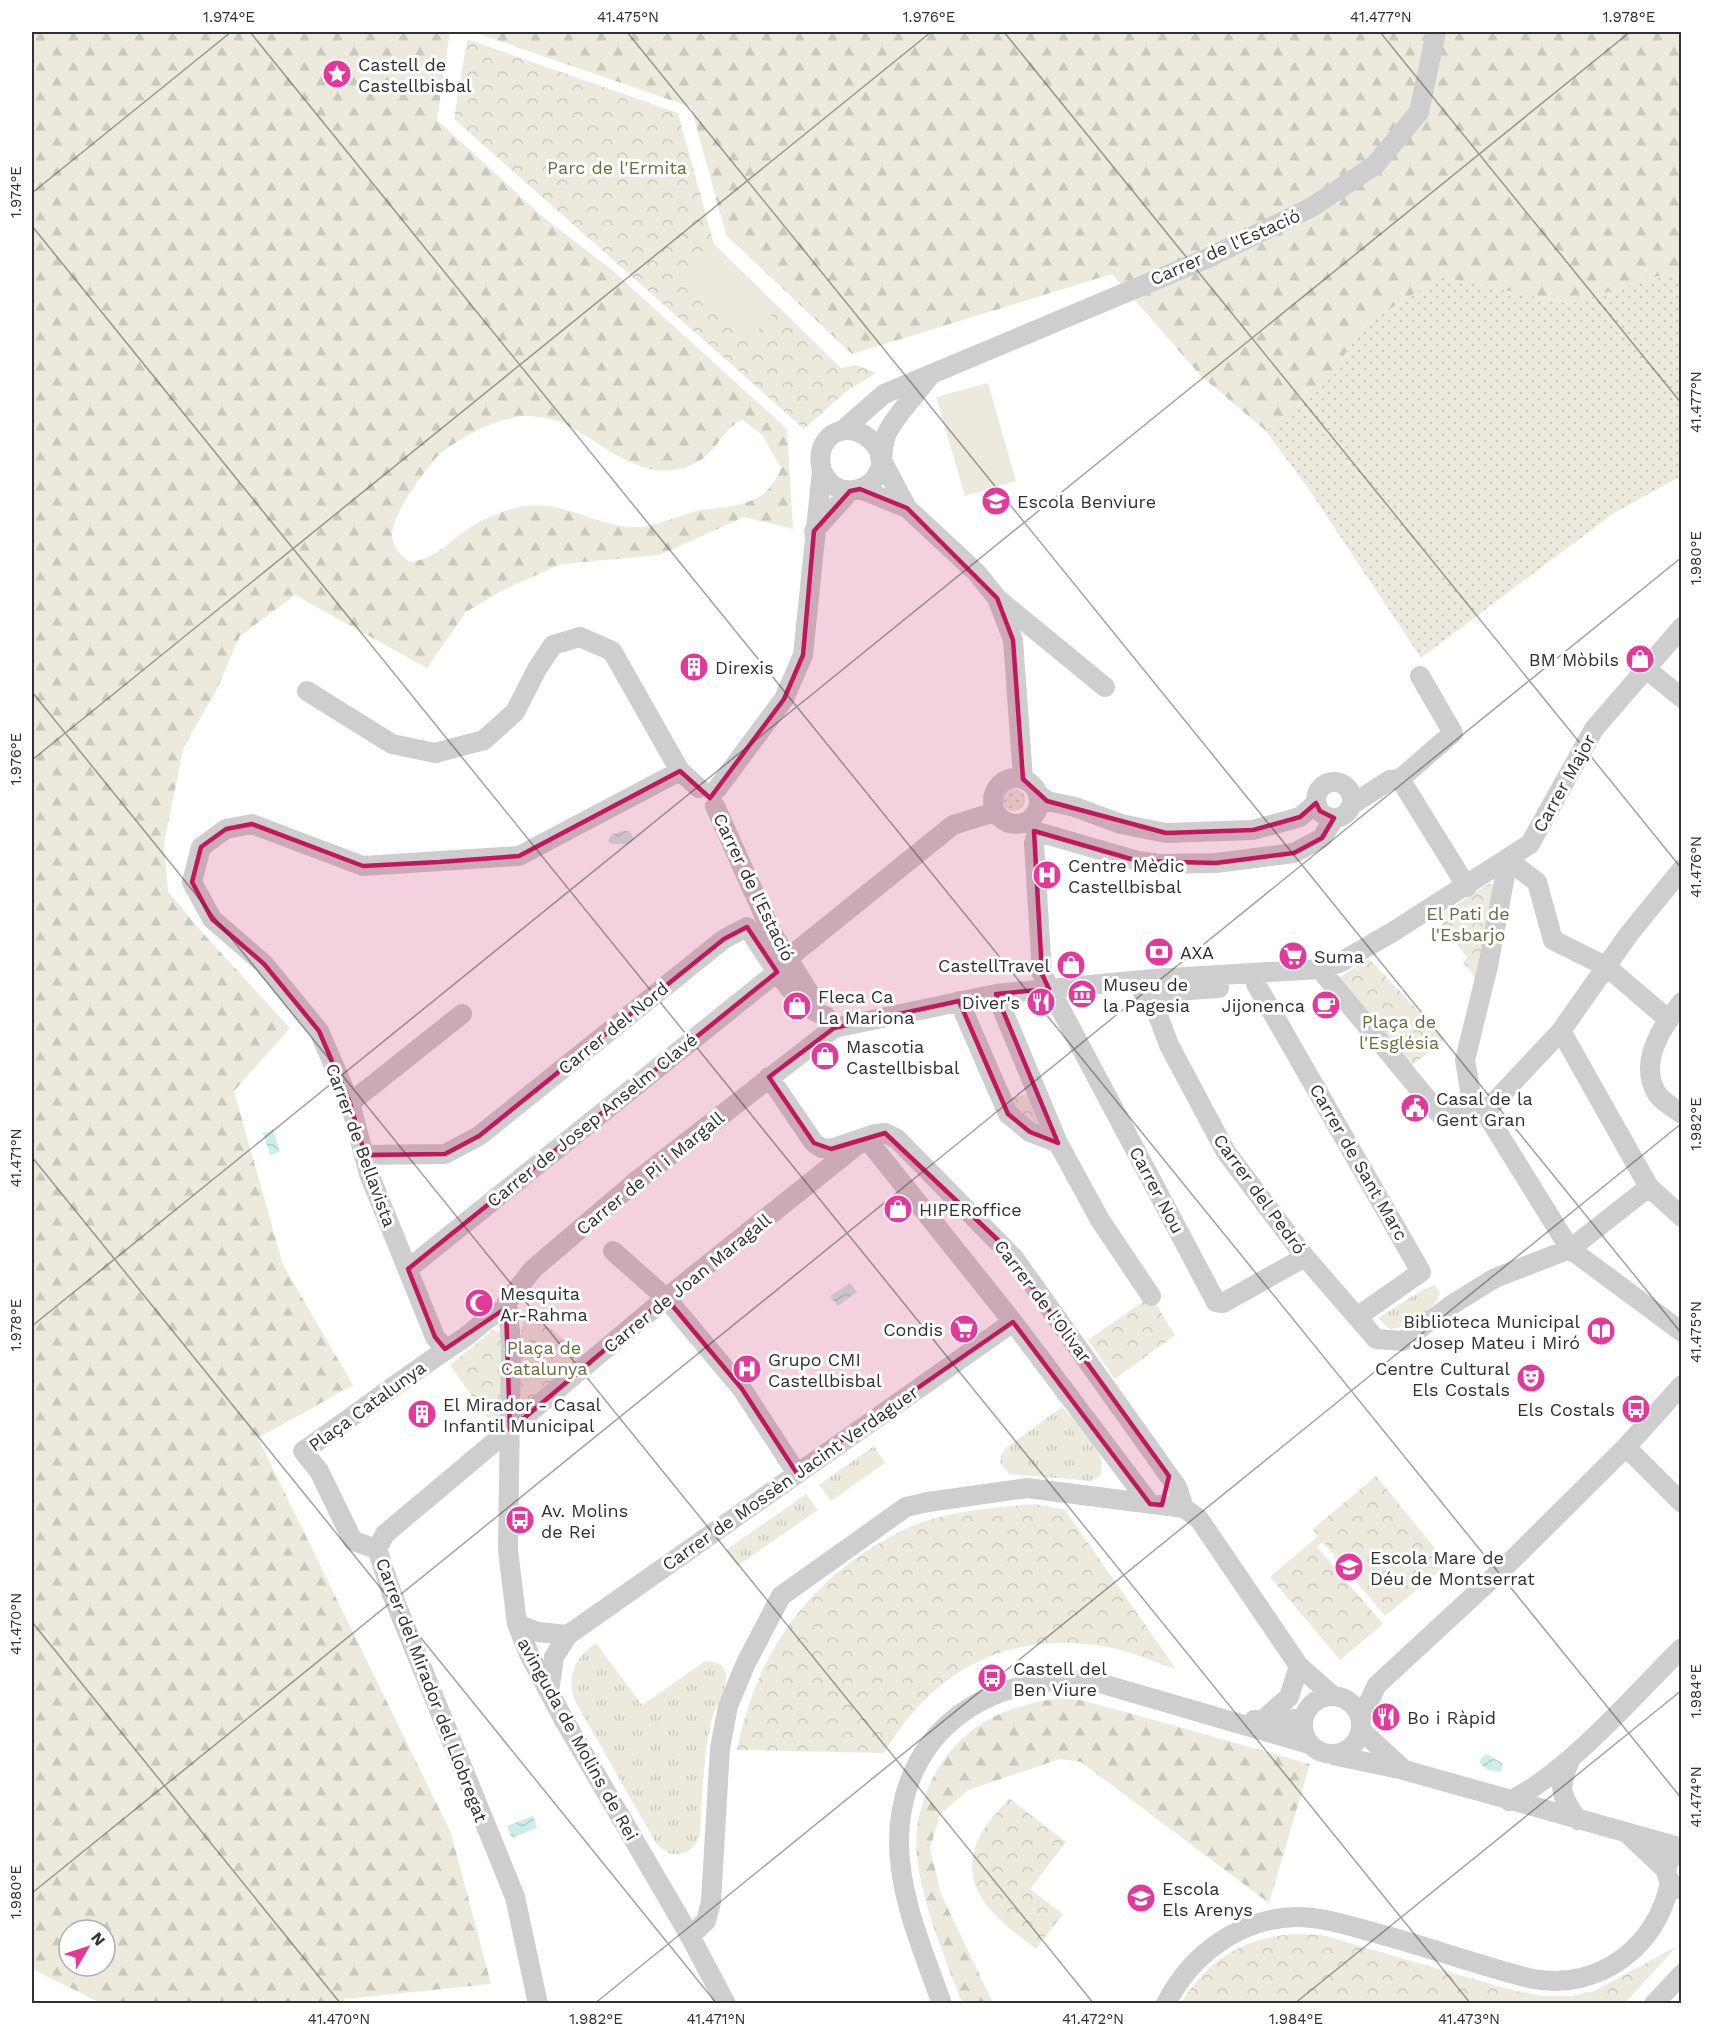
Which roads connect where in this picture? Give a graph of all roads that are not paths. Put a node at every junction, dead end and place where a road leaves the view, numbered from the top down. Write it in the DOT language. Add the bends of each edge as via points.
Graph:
graph roads {
  1 [pos="1436,32"];
  2 [pos="929,377"];
  3 [pos="843,430"];
  4 [pos="880,455"];
  5 [pos="822,471"];
  6 [pos="855,490"];
  7 [pos="907,508"];
  8 [pos="814,531"];
  9 [pos="997,598"];
  10 [pos="1682,627"];
  11 [pos="1645,668"];
  12 [pos="1420,676"];
  13 [pos="1105,687"];
  14 [pos="307,691"];
  15 [pos="1682,698"];
  16 [pos="680,771"];
  17 [pos="1023,779"];
  18 [pos="1400,779"];
  19 [pos="710,794"];
  20 [pos="1038,794"];
  21 [pos="1316,803"];
  22 [pos="1351,805"];
  23 [pos="996,812"];
  24 [pos="1334,818"];
  25 [pos="1035,825"];
  26 [pos="1508,860"];
  27 [pos="1682,869"];
  28 [pos="1467,886"];
  29 [pos="782,965"];
  30 [pos="1607,966"];
  31 [pos="1320,969"];
  32 [pos="1256,984"];
  33 [pos="1048,989"];
  34 [pos="1068,989"];
  35 [pos="1154,993"];
  36 [pos="996,994"];
  37 [pos="959,1001"];
  38 [pos="1682,1002"];
  39 [pos="462,1014"];
  40 [pos="1669,1020"];
  41 [pos="830,1022"];
  42 [pos="1561,1031"];
  43 [pos="769,1077"];
  44 [pos="350,1103"];
  45 [pos="1485,1112"];
  46 [pos="1682,1114"];
  47 [pos="866,1138"];
  48 [pos="1058,1143"];
  49 [pos="365,1155"];
  50 [pos="1649,1187"];
  51 [pos="1682,1217"];
  52 [pos="1570,1249"];
  53 [pos="613,1251"];
  54 [pos="1305,1257"];
  55 [pos="408,1269"];
  56 [pos="1151,1296"];
  57 [pos="666,1298"];
  58 [pos="506,1309"];
  59 [pos="1357,1317"];
  60 [pos="1013,1322"];
  61 [pos="1682,1332"];
  62 [pos="445,1349"];
  63 [pos="1682,1385"];
  64 [pos="510,1430"];
  65 [pos="1626,1447"];
  66 [pos="796,1472"];
  67 [pos="1169,1476"];
  68 [pos="1682,1503"];
  69 [pos="1156,1504"];
  70 [pos="1185,1508"];
  71 [pos="377,1549"];
  72 [pos="517,1623"];
  73 [pos="568,1635"];
  74 [pos="1682,1648"];
  75 [pos="1299,1666"];
  76 [pos="1377,1685"];
  77 [pos="549,1692"];
  78 [pos="1340,1697"];
  79 [pos="1305,1714"];
  80 [pos="1222,1717"];
  81 [pos="1262,1721"];
  82 [pos="1361,1724"];
  83 [pos="1310,1744"];
  84 [pos="1333,1755"];
  85 [pos="1572,1756"];
  86 [pos="1404,1770"];
  87 [pos="1509,1801"];
  88 [pos="1578,1820"];
  89 [pos="1628,1834"];
  90 [pos="1682,1850"];
  91 [pos="1672,1881"];
  92 [pos="690,1936"];
  93 [pos="1682,1974"];
  94 [pos="538,2004"];
  95 [pos="726,2004"];
  96 [pos="942,2004"];
  97 [pos="1166,2004"];
  98 [pos="1654,2004"];
  1 -- 2 [label="street, Carrer de l'Estació" via="1419,112 1375,165 1312,207 1209,258"];
  2 -- 3 [label="street, Carrer de l'Estació" via="884,394"];
  2 -- 4 [label="street" via="888,432"];
  3 -- 4 [label="street" via="859,430 873,439"];
  3 -- 5 [label="street, Carrer de l'Estació" via="825,443 820,453"];
  4 -- 6 [label="street" via="880,468 873,481"];
  4 -- 7 [label="street"];
  5 -- 6 [label="street" via="833,485"];
  5 -- 8 [label="street, Carrer de l'Estació"];
  6 -- 7 [label="street"];
  6 -- 8 [label="street"];
  7 -- 9 [label="street"];
  8 -- 19 [label="street, Carrer de l'Estació" via="802,655 784,699"];
  9 -- 13 [label="street"];
  9 -- 17 [label="street" via="1013,640"];
  10 -- 11 [label="street, Carrer Major"];
  11 -- 15 [label="street"];
  11 -- 26 [label="street, Carrer Major" via="1594,729 1530,844"];
  12 -- 18 [label="street" via="1453,734"];
  14 -- 16 [label="street" via="392,744 435,753 484,740 515,711 553,645 580,637 612,651"];
  16 -- 19 [label="street"];
  16 -- 44 [label="street, Carrer de Bellavista" via="519,856 363,866 252,824 226,829 201,847 192,882 212,919 264,964 319,1031"];
  17 -- 20 [label="street"];
  17 -- 23 [label="street" via="1008,779 996,789"];
  18 -- 22 [label="street" via="1390,780"];
  18 -- 28 [label="street"];
  19 -- 29 [label="street, Carrer de l'Estació"];
  20 -- 21 [label="street" via="1047,801 1121,824 1166,833 1253,830 1300,818"];
  20 -- 25 [label="street"];
  21 -- 22 [label="street" via="1320,788 1336,782 1350,791"];
  21 -- 24 [label="street" via="1320,811"];
  22 -- 24 [label="street" via="1342,816"];
  23 -- 25 [label="street" via="1006,822"];
  23 -- 29 [label="street, Carrer de Josep Anselm Clavé" via="952,825"];
  24 -- 25 [label="street" via="1322,838 1294,854 1216,863 1138,861"];
  25 -- 33 [label="street" via="1042,974"];
  26 -- 28 [label="street, Carrer Major"];
  26 -- 30 [label="street" via="1537,882 1553,940"];
  26 -- 45 [label="street" via="1465,1060 1471,1096"];
  27 -- 30 [label="street"];
  28 -- 31 [label="street, Carrer Major" via="1363,949"];
  29 -- 41 [label="street, Carrer de l'Estació"];
  29 -- 49 [label="street, Carrer del Nord" via="747,927 724,939 479,1136 445,1154"];
  29 -- 55 [label="street, Carrer de Josep Anselm Clavé"];
  30 -- 40 [label="street"];
  30 -- 42 [label="street"];
  31 -- 32 [label="street" via="1317,978"];
  31 -- 34 [label="street" via="1153,979"];
  31 -- 45 [label="street" via="1442,1117"];
  32 -- 35 [label="street"];
  32 -- 59 [label="street, Carrer de Sant Marc" via="1421,1272"];
  33 -- 34 [label="street"];
  33 -- 36 [label="street"];
  33 -- 54 [label="street, Carrer Nou" via="1216,1302 1223,1303"];
  34 -- 35 [label="street" via="1086,994"];
  35 -- 54 [label="street, Carrer del Pedró" via="1169,1045 1226,1152"];
  36 -- 37 [label="street"];
  36 -- 48 [label="street"];
  37 -- 41 [label="street"];
  37 -- 48 [label="street" via="1008,1114 1030,1132"];
  38 -- 40 [label="street"];
  39 -- 44 [label="street"];
  40 -- 46 [label="street" via="1647,1069 1657,1094"];
  41 -- 43 [label="street, Carrer de Pi i Margall"];
  42 -- 45 [label="street"];
  42 -- 50 [label="street"];
  43 -- 47 [label="street, Carrer de l'Olivar" via="814,1143 831,1149"];
  43 -- 58 [label="street, Carrer de Pi i Margall" via="533,1269 512,1294"];
  44 -- 49 [label="street, Carrer de Bellavista"];
  45 -- 52 [label="street"];
  47 -- 57 [label="street, Carrer de Joan Maragall"];
  47 -- 60 [label="street, Carrer de l'Olivar"];
  47 -- 67 [label="street, Carrer de l'Olivar" via="885,1133 897,1139 1006,1249"];
  48 -- 56 [label="street" via="1100,1220"];
  49 -- 55 [label="street, Carrer de Bellavista"];
  50 -- 51 [label="street"];
  50 -- 52 [label="street, Carrer del Pedró"];
  52 -- 59 [label="street, Carrer del Pedró" via="1495,1278 1402,1341 1376,1339"];
  52 -- 61 [label="street"];
  53 -- 57 [label="street"];
  54 -- 59 [label="street, Carrer del Pedró"];
  55 -- 62 [label="street, Carrer de Bellavista" via="435,1337"];
  57 -- 64 [label="street, Carrer de Joan Maragall"];
  57 -- 66 [label="street" via="742,1389"];
  58 -- 62 [label="street, Plaça Catalunya"];
  58 -- 64 [label="street, avinguda de Molins de Rei" via="511,1343"];
  60 -- 66 [label="street, Carrer de Mossèn Jacint Verdaguer"];
  60 -- 69 [label="street, Carrer de l'Olivar"];
  62 -- 71 [label="street, Plaça Catalunya" via="303,1451 319,1471 353,1541"];
  63 -- 65 [label="street"];
  64 -- 71 [label="street, Carrer del Mirador del Llobregat" via="385,1534"];
  64 -- 72 [label="street, avinguda de Molins de Rei" via="508,1550"];
  65 -- 68 [label="street"];
  65 -- 76 [label="street"];
  66 -- 73 [label="street, Carrer de Mossèn Jacint Verdaguer"];
  67 -- 69 [label="street" via="1168,1492"];
  67 -- 70 [label="street, Carrer de l'Olivar" via="1178,1487"];
  69 -- 70 [label="street"];
  69 -- 92 [label="street" via="1027,1488 906,1507 781,1596 728,1706 720,1748 711,1902 706,1921"];
  70 -- 75 [label="street, Carrer de l'Olivar" via="1198,1519"];
  71 -- 94 [label="street, Carrer del Mirador del Llobregat" via="514,1897"];
  72 -- 73 [label="street" via="537,1632"];
  72 -- 77 [label="street, avinguda de Molins de Rei"];
  73 -- 77 [label="street, Carrer de Mossèn Jacint Verdaguer" via="554,1657"];
  74 -- 85 [label="street"];
  75 -- 78 [label="street, Carrer de l'Olivar"];
  75 -- 79 [label="street, Carrer de l'Olivar"];
  75 -- 81 [label="street" via="1289,1697"];
  76 -- 78 [label="street"];
  76 -- 82 [label="street"];
  77 -- 92 [label="street, avinguda de Molins de Rei"];
  78 -- 79 [label="street" via="1320,1698"];
  78 -- 82 [label="street" via="1356,1707"];
  79 -- 81 [label="street"];
  79 -- 83 [label="street" via="1303,1731"];
  80 -- 81 [label="street"];
  80 -- 83 [label="street"];
  80 -- 96 [label="street" via="1096,1682 1051,1679 1015,1686 982,1700 938,1735 905,1791 899,1846 908,1901"];
  82 -- 84 [label="street" via="1356,1742"];
  82 -- 86 [label="street"];
  83 -- 84 [label="street"];
  84 -- 86 [label="street"];
  85 -- 87 [label="street"];
  85 -- 88 [label="street" via="1561,1781 1564,1801"];
  86 -- 87 [label="street"];
  87 -- 88 [label="street"];
  88 -- 89 [label="street"];
  89 -- 90 [label="street"];
  89 -- 91 [label="street"];
  90 -- 91 [label="street" via="1670,1858"];
  91 -- 97 [label="street" via="1653,1929 1618,1961 1586,1977 1548,1982 1533,1979 1332,1921 1295,1917 1257,1924 1220,1942 1184,1973"];
  92 -- 95 [label="street, avinguda de Molins de Rei"];
  93 -- 98 [label="street"];
}
